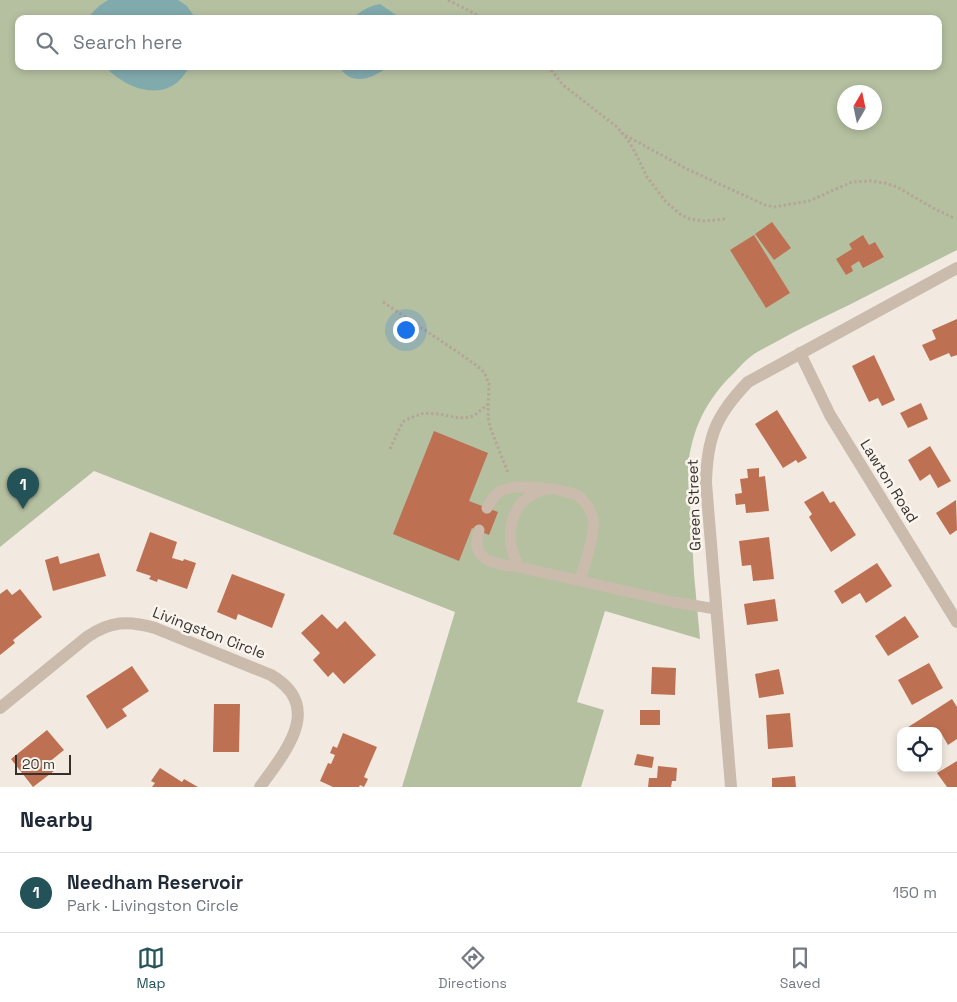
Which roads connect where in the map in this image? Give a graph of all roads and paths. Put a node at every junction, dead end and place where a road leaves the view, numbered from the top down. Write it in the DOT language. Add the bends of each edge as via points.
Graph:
graph roads {
  1 [pos="448,0"];
  2 [pos="477,15"];
  3 [pos="551,70"];
  4 [pos="621,133"];
  5 [pos="954,218"];
  6 [pos="726,219"];
  7 [pos="957,268"];
  8 [pos="383,302"];
  9 [pos="800,354"];
  10 [pos="488,404"];
  11 [pos="390,449"];
  12 [pos="514,488"];
  13 [pos="554,489"];
  14 [pos="487,508"];
  15 [pos="479,530"];
  16 [pos="519,567"];
  17 [pos="580,580"];
  18 [pos="716,609"];
  19 [pos="957,622"];
  20 [pos="0,708"];
  21 [pos="260,787"];
  22 [pos="731,787"];
  1 -- 2 [label="path"];
  3 -- 4 [label="path" via="563,85"];
  4 -- 5 [label="path" via="687,169 765,205 774,207 809,201 852,182 871,181 897,187"];
  4 -- 6 [label="path" via="647,177 673,208 690,219"];
  7 -- 9 [label="street, Green Street"];
  8 -- 10 [label="path" via="481,369 489,384"];
  9 -- 18 [label="street, Green Street" via="748,382 729,404 711,439 706,484"];
  9 -- 19 [label="street, Lawton Road" via="830,416"];
  10 -- 11 [label="path" via="475,415 459,418 424,413 410,418 400,427"];
  10 -- 12 [label="path" via="490,427"];
  12 -- 13 [label="lane"];
  12 -- 14 [label="lane" via="498,492"];
  13 -- 16 [label="lane" via="529,496 513,517 511,541"];
  13 -- 17 [label="lane" via="578,495 594,520"];
  15 -- 16 [label="lane" via="476,542 483,558 496,564"];
  16 -- 17 [label="lane"];
  17 -- 18 [label="lane"];
  18 -- 22 [label="street, Green Street"];
  20 -- 21 [label="street, Livingston Circle" via="102,628 123,623 155,628 271,675 289,690 298,712 294,736"];
}
